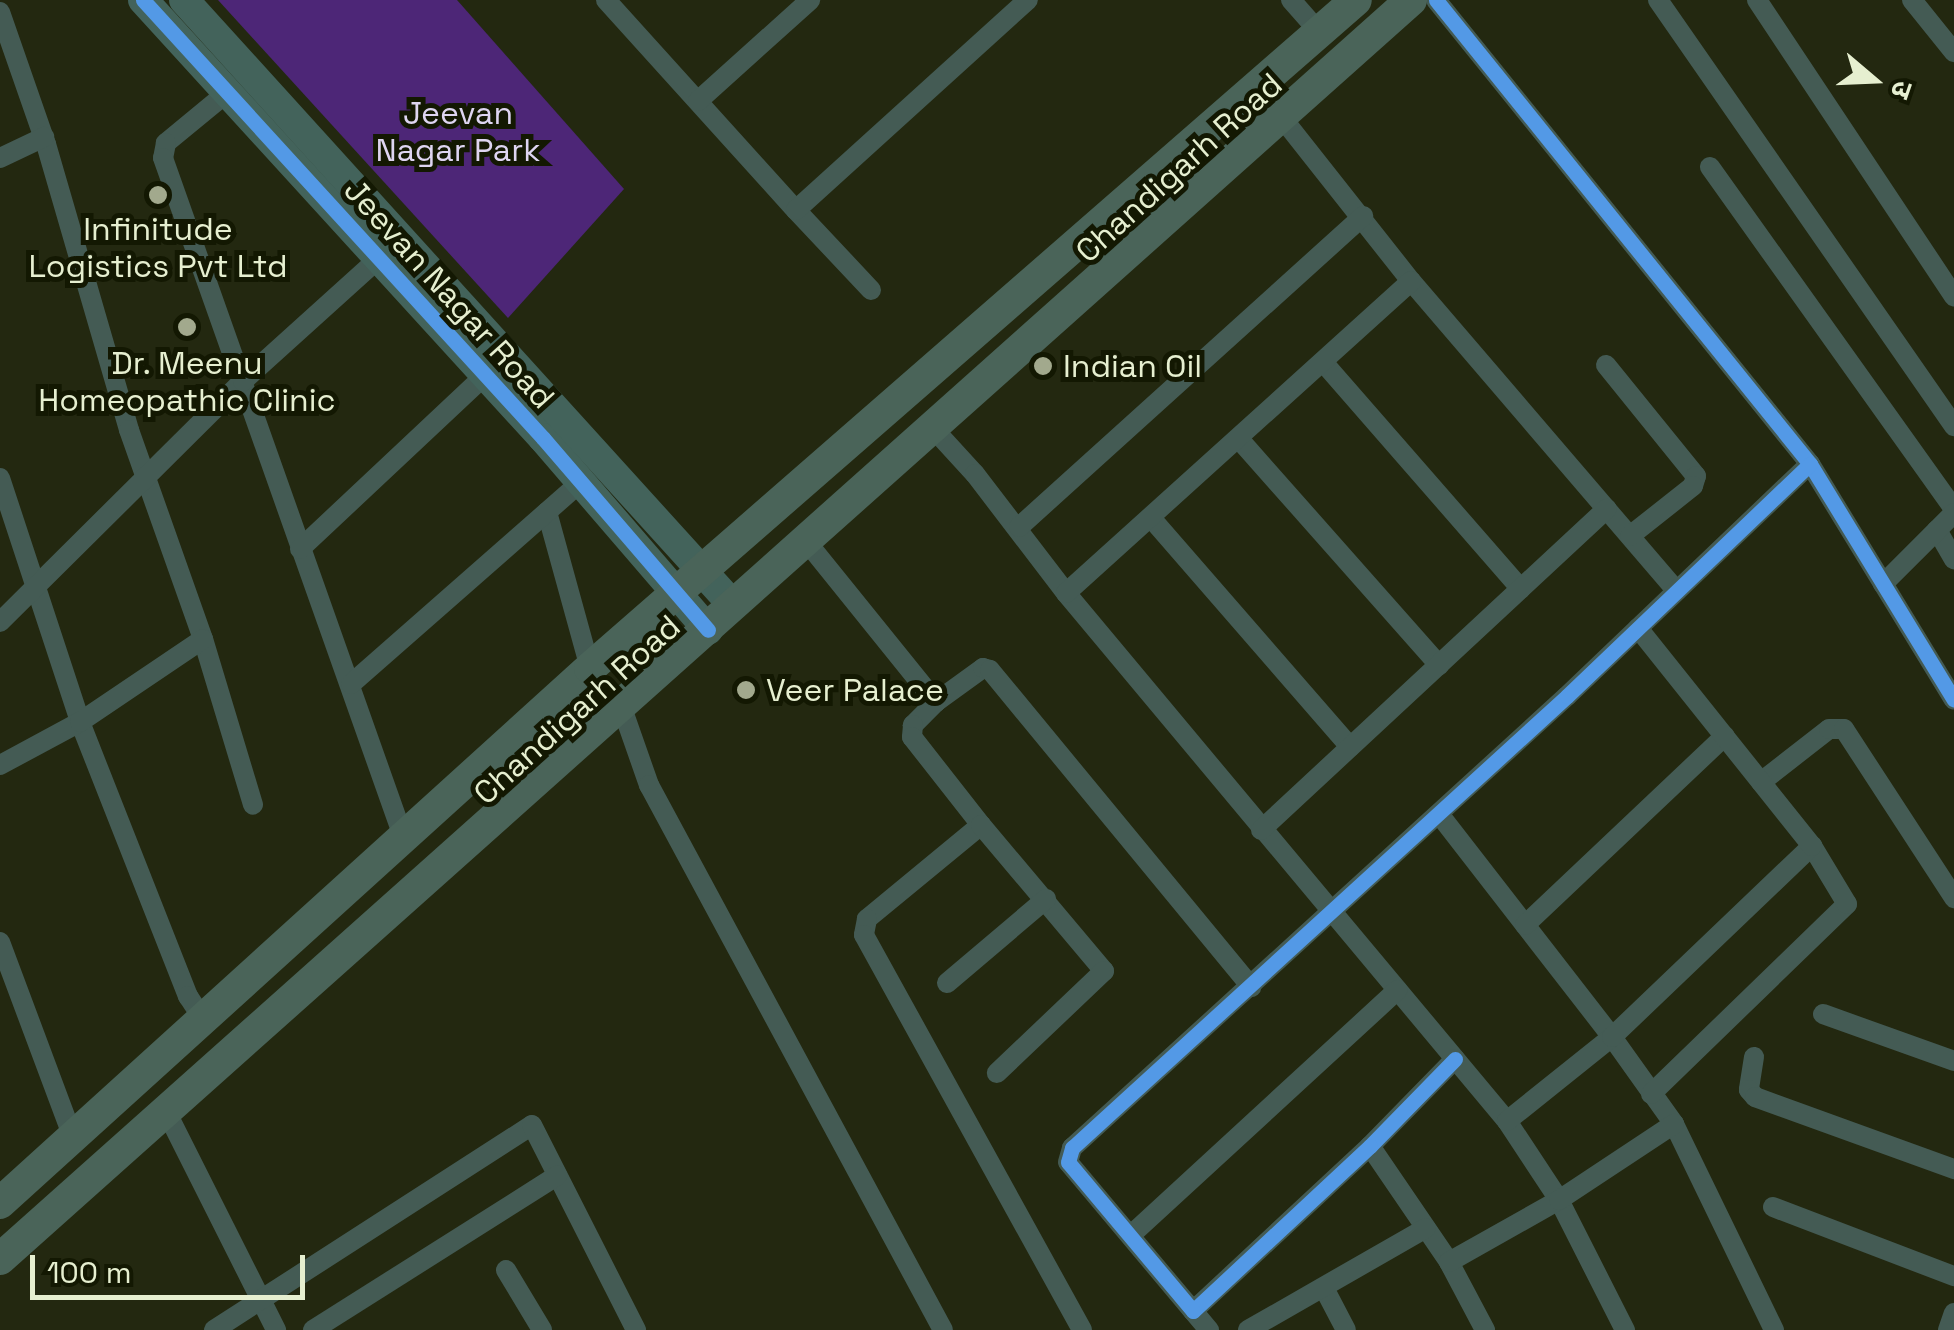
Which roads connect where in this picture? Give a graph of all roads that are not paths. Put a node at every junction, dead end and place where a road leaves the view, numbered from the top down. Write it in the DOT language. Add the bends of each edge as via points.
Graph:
graph roads {
  1 [pos="143,0"];
  2 [pos="184,0"];
  3 [pos="606,0"];
  4 [pos="810,0"];
  5 [pos="1028,0"];
  6 [pos="1291,0"];
  7 [pos="1356,0"];
  8 [pos="1411,0"];
  9 [pos="1436,0"];
  10 [pos="1658,0"];
  11 [pos="1756,0"];
  12 [pos="1912,0"];
  13 [pos="0,12"];
  14 [pos="1321,34"];
  15 [pos="1954,52"];
  16 [pos="229,91"];
  17 [pos="698,101"];
  18 [pos="1280,114"];
  19 [pos="44,137"];
  20 [pos="0,158"];
  21 [pos="1710,167"];
  22 [pos="796,210"];
  23 [pos="1363,216"];
  24 [pos="379,258"];
  25 [pos="1411,281"];
  26 [pos="871,290"];
  27 [pos="1954,296"];
  28 [pos="1323,362"];
  29 [pos="1606,364"];
  30 [pos="485,374"];
  31 [pos="243,381"];
  32 [pos="930,426"];
  33 [pos="1954,426"];
  34 [pos="1239,440"];
  35 [pos="1810,464"];
  36 [pos="144,476"];
  37 [pos="581,482"];
  38 [pos="1,487"];
  39 [pos="1607,509"];
  40 [pos="1954,511"];
  41 [pos="547,512"];
  42 [pos="1152,519"];
  43 [pos="1019,527"];
  44 [pos="1937,530"];
  45 [pos="1630,536"];
  46 [pos="806,541"];
  47 [pos="300,549"];
  48 [pos="1954,559"];
  49 [pos="703,572"];
  50 [pos="1883,584"];
  51 [pos="34,587"];
  52 [pos="1520,590"];
  53 [pos="1677,591"];
  54 [pos="677,593"];
  55 [pos="1066,594"];
  56 [pos="732,605"];
  57 [pos="0,622"];
  58 [pos="1638,628"];
  59 [pos="708,630"];
  60 [pos="203,639"];
  61 [pos="1440,664"];
  62 [pos="590,668"];
  63 [pos="351,684"];
  64 [pos="1954,700"];
  65 [pos="936,702"];
  66 [pos="622,708"];
  67 [pos="80,722"];
  68 [pos="1724,736"];
  69 [pos="1350,747"];
  70 [pos="0,764"];
  71 [pos="1761,782"];
  72 [pos="253,805"];
  73 [pos="1439,814"];
  74 [pos="981,826"];
  75 [pos="1261,830"];
  76 [pos="404,838"];
  77 [pos="1812,846"];
  78 [pos="1046,898"];
  79 [pos="1954,898"];
  80 [pos="1331,913"];
  81 [pos="1525,925"];
  82 [pos="0,942"];
  83 [pos="947,983"];
  84 [pos="1252,987"];
  85 [pos="1397,990"];
  86 [pos="8,992"];
  87 [pos="1823,1014"];
  88 [pos="204,1021"];
  89 [pos="1612,1037"];
  90 [pos="1754,1058"];
  91 [pos="1455,1059"];
  92 [pos="1954,1061"];
  93 [pos="996,1073"];
  94 [pos="1651,1094"];
  95 [pos="166,1111"];
  96 [pos="1507,1121"];
  97 [pos="1674,1124"];
  98 [pos="74,1140"];
  99 [pos="1370,1146"];
  100 [pos="1954,1169"];
  101 [pos="557,1176"];
  102 [pos="1559,1200"];
  103 [pos="0,1203"];
  104 [pos="1773,1208"];
  105 [pos="1426,1228"];
  106 [pos="1130,1235"];
  107 [pos="0,1259"];
  108 [pos="1449,1262"];
  109 [pos="506,1270"];
  110 [pos="1954,1276"];
  111 [pos="1324,1288"];
  112 [pos="261,1301"];
  113 [pos="1194,1311"];
  114 [pos="1954,1313"];
  115 [pos="214,1330"];
  116 [pos="276,1330"];
  117 [pos="313,1330"];
  118 [pos="542,1330"];
  119 [pos="636,1330"];
  120 [pos="944,1330"];
  121 [pos="1082,1330"];
  122 [pos="1210,1330"];
  123 [pos="1248,1330"];
  124 [pos="1346,1330"];
  125 [pos="1485,1330"];
  126 [pos="1625,1330"];
  127 [pos="1774,1330"];
  128 [pos="1948,1330"];
  1 -- 16 [label="street, Jeevan Nagar Road"];
  2 -- 49 [label="street, Jeevan Nagar Road"];
  3 -- 17 [label="street"];
  4 -- 17 [label="street"];
  5 -- 22 [label="street"];
  6 -- 14 [label="street"];
  7 -- 14 [label="main road, Chandigarh Road"];
  8 -- 18 [label="main road, Chandigarh Road"];
  9 -- 35 [label="street"];
  10 -- 33 [label="street"];
  11 -- 27 [label="street"];
  12 -- 15 [label="street"];
  13 -- 19 [label="street"];
  14 -- 49 [label="main road, Chandigarh Road"];
  16 -- 24 [label="street, Jeevan Nagar Road"];
  16 -- 31 [label="street" via="162,152"];
  17 -- 22 [label="street"];
  18 -- 23 [label="street"];
  18 -- 32 [label="main road, Chandigarh Road"];
  19 -- 20 [label="street"];
  19 -- 36 [label="street"];
  21 -- 40 [label="street"];
  22 -- 26 [label="street"];
  23 -- 25 [label="street"];
  23 -- 43 [label="street"];
  24 -- 30 [label="street, Jeevan Nagar Road"];
  24 -- 31 [label="street"];
  25 -- 28 [label="street"];
  25 -- 39 [label="street"];
  28 -- 34 [label="street"];
  28 -- 52 [label="street"];
  29 -- 45 [label="street" via="1696,476 1693,486"];
  30 -- 37 [label="street, Jeevan Nagar Road"];
  30 -- 47 [label="street"];
  31 -- 36 [label="street"];
  31 -- 47 [label="street"];
  32 -- 43 [label="street"];
  32 -- 46 [label="main road, Chandigarh Road"];
  34 -- 42 [label="street"];
  34 -- 61 [label="street"];
  35 -- 50 [label="street"];
  35 -- 53 [label="street"];
  36 -- 51 [label="street"];
  36 -- 60 [label="street"];
  37 -- 41 [label="street"];
  37 -- 54 [label="street, Jeevan Nagar Road"];
  38 -- 51 [label="street"];
  39 -- 45 [label="street"];
  39 -- 52 [label="street"];
  40 -- 44 [label="street"];
  41 -- 62 [label="street"];
  41 -- 63 [label="street"];
  42 -- 55 [label="street"];
  42 -- 69 [label="street"];
  43 -- 55 [label="street"];
  44 -- 48 [label="street"];
  44 -- 50 [label="street"];
  45 -- 53 [label="street"];
  46 -- 56 [label="main road, Chandigarh Road"];
  46 -- 65 [label="street"];
  47 -- 63 [label="street"];
  49 -- 54 [label="main road, Chandigarh Road"];
  49 -- 56 [label="street, Jeevan Nagar Road"];
  50 -- 64 [label="street"];
  51 -- 57 [label="street"];
  51 -- 67 [label="street"];
  52 -- 61 [label="street"];
  53 -- 58 [label="street"];
  54 -- 59 [label="street, Jeevan Nagar Road"];
  54 -- 62 [label="main road, Chandigarh Road"];
  55 -- 75 [label="street"];
  56 -- 59 [label="main road, Chandigarh Road"];
  58 -- 68 [label="street"];
  58 -- 73 [label="street"];
  59 -- 66 [label="main road, Chandigarh Road"];
  60 -- 67 [label="street"];
  60 -- 72 [label="street"];
  61 -- 69 [label="street"];
  62 -- 76 [label="main road, Chandigarh Road"];
  63 -- 76 [label="street"];
  65 -- 74 [label="street" via="912,736"];
  65 -- 84 [label="street" via="983,668 990,670"];
  66 -- 95 [label="main road, Chandigarh Road"];
  66 -- 120 [label="street" via="649,786"];
  67 -- 70 [label="street"];
  67 -- 88 [label="street" via="188,996"];
  68 -- 71 [label="street"];
  68 -- 81 [label="street"];
  69 -- 75 [label="street"];
  71 -- 77 [label="street"];
  71 -- 79 [label="street" via="1829,729 1844,728"];
  73 -- 80 [label="street"];
  73 -- 81 [label="street"];
  74 -- 78 [label="street"];
  74 -- 121 [label="street" via="867,919 864,935"];
  75 -- 80 [label="street"];
  76 -- 88 [label="main road, Chandigarh Road"];
  77 -- 89 [label="street"];
  77 -- 94 [label="street" via="1847,904"];
  78 -- 83 [label="street"];
  78 -- 93 [label="street" via="1104,974"];
  80 -- 84 [label="street"];
  80 -- 85 [label="street"];
  81 -- 89 [label="street"];
  82 -- 86 [label="street"];
  84 -- 106 [label="street" via="1068,1153 1071,1168"];
  85 -- 91 [label="street"];
  85 -- 106 [label="street"];
  86 -- 98 [label="street"];
  87 -- 92 [label="street"];
  88 -- 98 [label="main road, Chandigarh Road"];
  89 -- 94 [label="street"];
  89 -- 96 [label="street"];
  90 -- 100 [label="street" via="1749,1090 1755,1097"];
  91 -- 96 [label="street"];
  91 -- 99 [label="street"];
  94 -- 97 [label="street"];
  95 -- 107 [label="main road, Chandigarh Road"];
  95 -- 112 [label="street"];
  96 -- 102 [label="street"];
  97 -- 102 [label="street"];
  97 -- 127 [label="street"];
  98 -- 103 [label="main road, Chandigarh Road"];
  99 -- 105 [label="street"];
  99 -- 113 [label="street"];
  101 -- 112 [label="street" via="536,1128 528,1126"];
  101 -- 117 [label="street"];
  101 -- 119 [label="street"];
  102 -- 108 [label="street"];
  102 -- 126 [label="street"];
  104 -- 110 [label="street"];
  105 -- 108 [label="street"];
  105 -- 111 [label="street"];
  106 -- 113 [label="street"];
  108 -- 125 [label="street"];
  109 -- 118 [label="street"];
  111 -- 123 [label="street"];
  111 -- 124 [label="street"];
  112 -- 115 [label="street"];
  112 -- 116 [label="street"];
  113 -- 122 [label="street"];
  114 -- 128 [label="street"];
}
